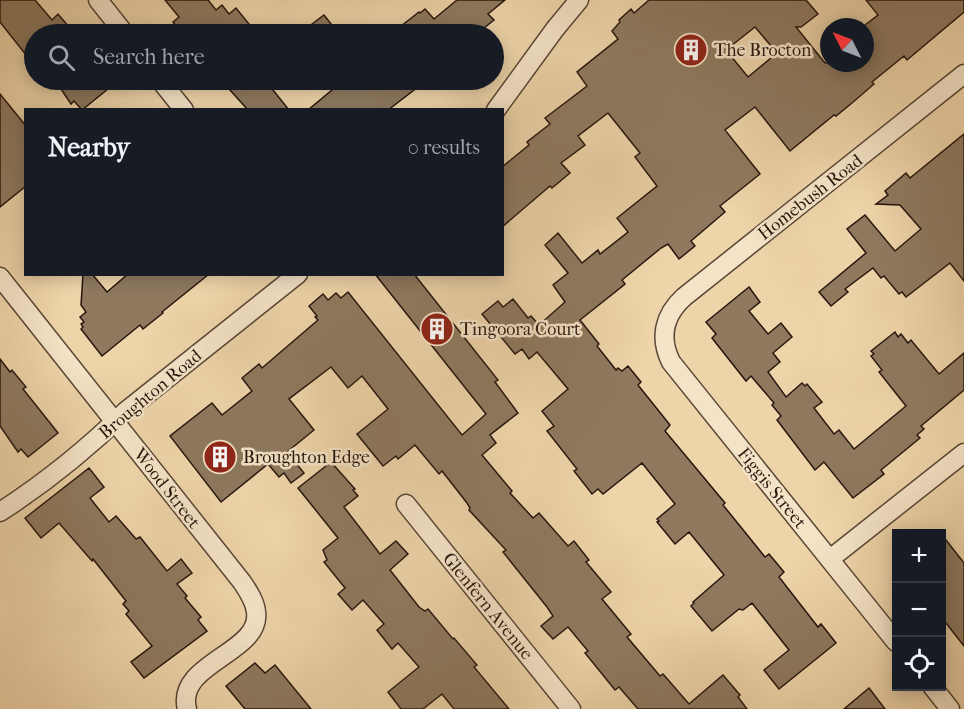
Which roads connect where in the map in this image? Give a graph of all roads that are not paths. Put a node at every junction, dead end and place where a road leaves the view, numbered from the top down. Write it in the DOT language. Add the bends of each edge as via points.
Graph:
graph roads {
  1 [pos="98,0"];
  2 [pos="579,0"];
  3 [pos="117,24"];
  4 [pos="964,74"];
  5 [pos="168,90"];
  6 [pos="182,108"];
  7 [pos="497,108"];
  8 [pos="295,276"];
  9 [pos="0,277"];
  10 [pos="665,326"];
  11 [pos="115,422"];
  12 [pos="964,453"];
  13 [pos="406,504"];
  14 [pos="0,512"];
  15 [pos="830,560"];
  16 [pos="893,637"];
  17 [pos="935,691"];
  18 [pos="186,703"];
  19 [pos="571,709"];
  20 [pos="950,709"];
  1 -- 3 [label="street"];
  2 -- 7 [label="street"];
  4 -- 10 [label="street, Homebush Road" via="684,297 672,309"];
  5 -- 6 [label="street"];
  8 -- 11 [label="street, Broughton Road"];
  9 -- 11 [label="street, Wood Street"];
  10 -- 15 [label="street, Figgis Street" via="664,341 671,363"];
  11 -- 14 [label="street, Broughton Road" via="32,491"];
  11 -- 18 [label="street, Wood Street" via="242,582 256,608 251,632 198,676 190,686"];
  12 -- 15 [label="street"];
  13 -- 19 [label="street, Glenfern Avenue"];
  15 -- 16 [label="street, Figgis Street"];
  17 -- 20 [label="street"];
}
